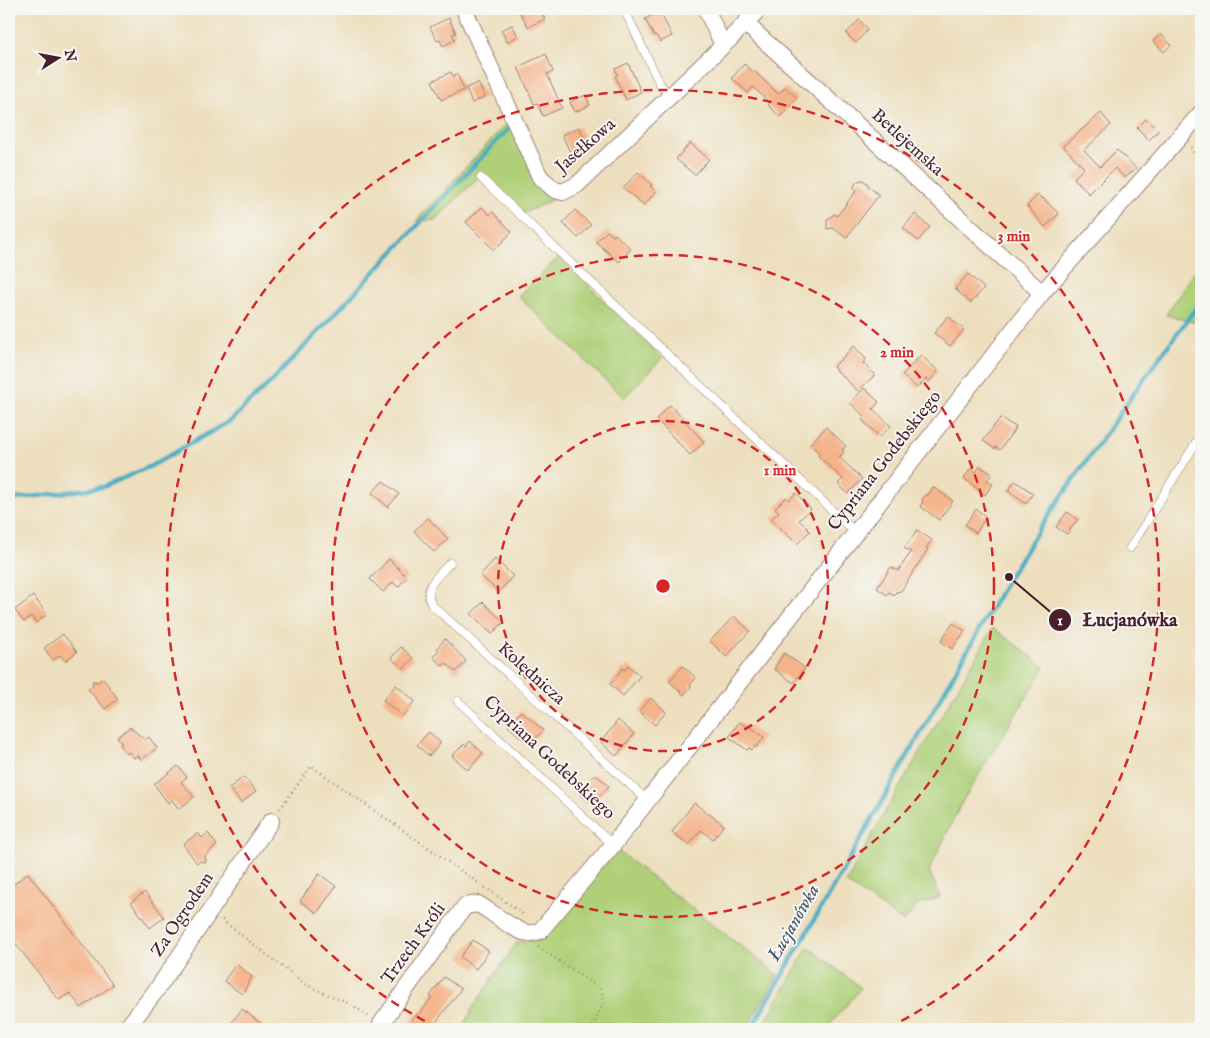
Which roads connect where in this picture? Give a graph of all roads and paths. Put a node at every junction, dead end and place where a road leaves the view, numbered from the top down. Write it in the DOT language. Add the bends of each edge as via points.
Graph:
graph roads {
  1 [pos="464,9"];
  2 [pos="624,9"];
  3 [pos="706,9"];
  4 [pos="759,9"];
  5 [pos="746,23"];
  6 [pos="723,45"];
  7 [pos="670,96"];
  8 [pos="1201,113"];
  9 [pos="1184,133"];
  10 [pos="481,178"];
  11 [pos="1201,204"];
  12 [pos="1042,293"];
  13 [pos="1201,435"];
  14 [pos="855,532"];
  15 [pos="1130,548"];
  16 [pos="450,563"];
  17 [pos="458,702"];
  18 [pos="647,800"];
  19 [pos="271,821"];
  20 [pos="613,844"];
  21 [pos="209,910"];
  22 [pos="537,931"];
  23 [pos="381,1024"];
  24 [pos="126,1029"];
  25 [pos="591,1029"];
  1 -- 7 [label="street, Jasełkowa" via="540,176 555,190 563,192 577,184"];
  2 -- 7 [label="lane" via="660,84"];
  3 -- 6 [label="street"];
  4 -- 5 [label="street, Jasełkowa"];
  5 -- 6 [label="street, Jasełkowa"];
  5 -- 12 [label="street, Betlejemska"];
  6 -- 7 [label="street, Jasełkowa"];
  8 -- 9 [label="street, Cypriana Godebskiego"];
  9 -- 11 [label="path" via="1198,161"];
  9 -- 12 [label="street, Cypriana Godebskiego"];
  10 -- 14 [label="lane"];
  12 -- 14 [label="street, Cypriana Godebskiego"];
  13 -- 15 [label="lane"];
  14 -- 18 [label="street, Cypriana Godebskiego"];
  16 -- 18 [label="lane, Kolędnicza" via="430,585 428,592 432,605"];
  17 -- 20 [label="lane, Cypriana Godebskiego"];
  18 -- 20 [label="street, Cypriana Godebskiego"];
  19 -- 21 [label="street, Za Ogrodem"];
  19 -- 22 [label="path" via="311,766"];
  20 -- 22 [label="street, Cypriana Godebskiego"];
  21 -- 23 [label="path" via="306,985 354,1006"];
  21 -- 24 [label="street, Za Ogrodem" via="158,988"];
  22 -- 23 [label="street, Trzech Króli" via="516,929 478,904 466,906"];
  22 -- 25 [label="path" via="536,945 601,988 604,1002"];
}
